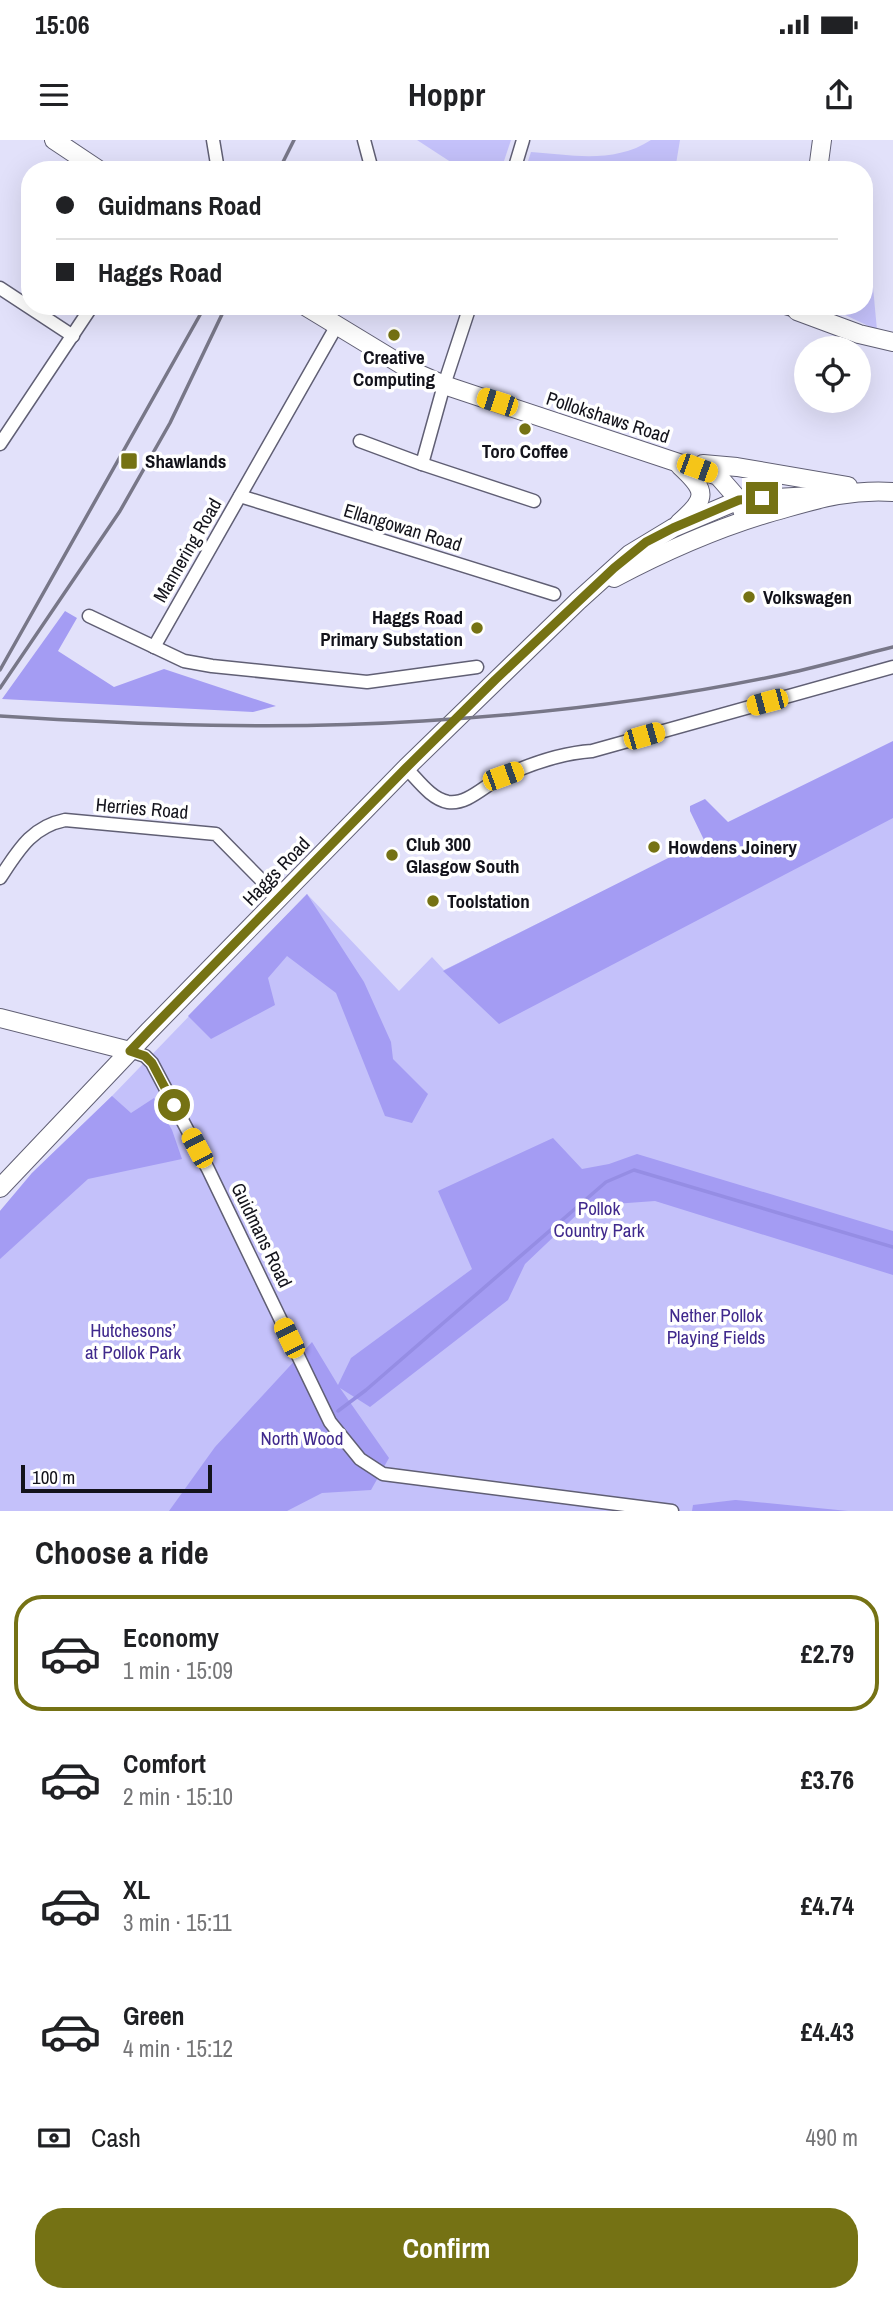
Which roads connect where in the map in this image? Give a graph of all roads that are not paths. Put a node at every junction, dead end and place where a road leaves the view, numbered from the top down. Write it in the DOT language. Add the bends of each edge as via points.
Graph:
graph roads {
  1 [pos="54,140"];
  2 [pos="214,140"];
  3 [pos="364,140"];
  4 [pos="523,140"];
  5 [pos="822,140"];
  6 [pos="86,161"];
  7 [pos="217,161"];
  8 [pos="370,161"];
  9 [pos="516,161"];
  10 [pos="819,161"];
  11 [pos="0,288"];
  12 [pos="21,302"];
  13 [pos="41,315"];
  14 [pos="86,315"];
  15 [pos="318,315"];
  16 [pos="467,315"];
  17 [pos="810,315"];
  18 [pos="335,327"];
  19 [pos="73,336"];
  20 [pos="893,342"];
  21 [pos="444,385"];
  22 [pos="360,441"];
  23 [pos="0,444"];
  24 [pos="676,461"];
  25 [pos="422,464"];
  26 [pos="874,491"];
  27 [pos="893,492"];
  28 [pos="830,495"];
  29 [pos="240,496"];
  30 [pos="739,500"];
  31 [pos="534,501"];
  32 [pos="745,519"];
  33 [pos="673,528"];
  34 [pos="589,591"];
  35 [pos="554,594"];
  36 [pos="89,616"];
  37 [pos="154,647"];
  38 [pos="477,667"];
  39 [pos="893,667"];
  40 [pos="406,768"];
  41 [pos="0,878"];
  42 [pos="279,898"];
  43 [pos="0,1018"];
  44 [pos="130,1051"];
  45 [pos="0,1188"];
  46 [pos="672,1511"];
  1 -- 6 [label="main road"];
  2 -- 7 [label="street"];
  3 -- 8 [label="street"];
  4 -- 9 [label="street"];
  5 -- 10 [label="main road"];
  11 -- 12 [label="street"];
  13 -- 19 [label="street"];
  14 -- 19 [label="street"];
  15 -- 18 [label="main road, Pollokshaws Road"];
  16 -- 21 [label="street"];
  17 -- 20 [label="main road"];
  18 -- 21 [label="main road, Pollokshaws Road" via="412,372"];
  18 -- 29 [label="street, Mannering Road"];
  19 -- 23 [label="street"];
  21 -- 24 [label="main road, Pollokshaws Road"];
  21 -- 25 [label="street"];
  22 -- 25 [label="street"];
  24 -- 26 [label="main road"];
  24 -- 30 [label="main road, Pollokshaws Road" via="718,476"];
  24 -- 33 [label="main road" via="699,484 701,495"];
  25 -- 31 [label="street"];
  26 -- 27 [label="main road"];
  26 -- 28 [label="main road"];
  28 -- 30 [label="main road, Haggs Road"];
  28 -- 32 [label="main road"];
  29 -- 35 [label="street, Ellangowan Road"];
  29 -- 37 [label="street, Mannering Road"];
  30 -- 32 [label="main road, Pollokshaws Road"];
  30 -- 33 [label="main road, Haggs Road"];
  32 -- 34 [label="main road, Haggs Road" via="676,546"];
  33 -- 34 [label="main road, Haggs Road" via="630,554"];
  34 -- 40 [label="main road, Haggs Road"];
  36 -- 37 [label="street"];
  37 -- 38 [label="street" via="184,661 212,666 367,682"];
  39 -- 40 [label="street" via="592,751 569,753 503,776 458,802 436,797"];
  40 -- 42 [label="main road, Haggs Road"];
  41 -- 42 [label="street, Herries Road" via="24,842 46,826 65,820 216,834"];
  42 -- 44 [label="main road, Haggs Road"];
  43 -- 44 [label="main road"];
  44 -- 45 [label="main road, Haggs Road"];
  44 -- 46 [label="street, Guidmans Road" via="152,1063 330,1422 360,1460 383,1474"];
}
